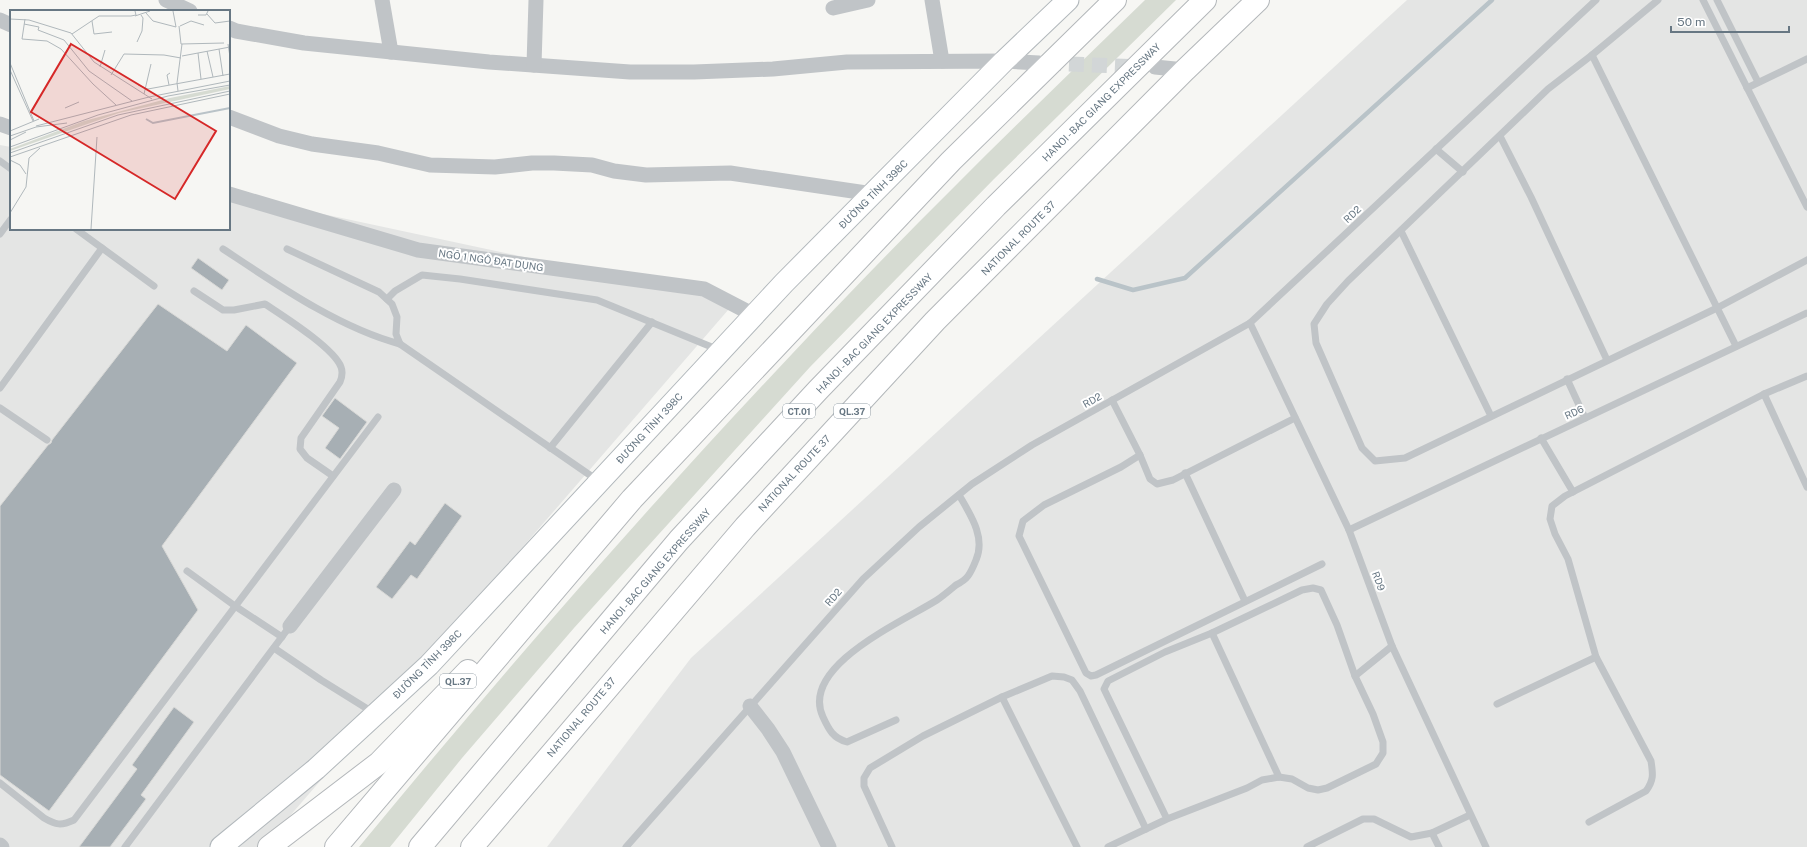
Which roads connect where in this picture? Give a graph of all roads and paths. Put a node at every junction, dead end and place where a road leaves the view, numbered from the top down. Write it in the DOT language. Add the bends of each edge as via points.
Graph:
graph roads {
  1 [pos="166,0"];
  2 [pos="382,0"];
  3 [pos="536,0"];
  4 [pos="868,0"];
  5 [pos="932,0"];
  6 [pos="1068,0"];
  7 [pos="1116,0"];
  8 [pos="1205,0"];
  9 [pos="1258,0"];
  10 [pos="1596,0"];
  11 [pos="1658,0"];
  12 [pos="1703,0"];
  13 [pos="1716,0"];
  14 [pos="833,8"];
  15 [pos="188,10"];
  16 [pos="0,20"];
  17 [pos="10,25"];
  18 [pos="230,28"];
  19 [pos="390,52"];
  20 [pos="1592,56"];
  21 [pos="1807,59"];
  22 [pos="942,61"];
  23 [pos="1004,61"];
  24 [pos="1039,63"];
  25 [pos="534,65"];
  26 [pos="1155,67"];
  27 [pos="1185,70"];
  28 [pos="1758,82"];
  29 [pos="1747,88"];
  30 [pos="230,117"];
  31 [pos="0,124"];
  32 [pos="10,128"];
  33 [pos="1500,136"];
  34 [pos="1436,149"];
  35 [pos="0,161"];
  36 [pos="10,168"];
  37 [pos="1463,172"];
  38 [pos="230,194"];
  39 [pos="873,194"];
  40 [pos="1807,207"];
  41 [pos="10,220"];
  42 [pos="77,230"];
  43 [pos="1401,231"];
  44 [pos="0,234"];
  45 [pos="102,248"];
  46 [pos="223,249"];
  47 [pos="287,249"];
  48 [pos="1807,260"];
  49 [pos="154,286"];
  50 [pos="194,291"];
  51 [pos="386,299"];
  52 [pos="1717,308"];
  53 [pos="1807,313"];
  54 [pos="754,315"];
  55 [pos="652,322"];
  56 [pos="1250,323"];
  57 [pos="400,344"];
  58 [pos="1736,346"];
  59 [pos="721,351"];
  60 [pos="1607,360"];
  61 [pos="1807,376"];
  62 [pos="1566,380"];
  63 [pos="0,388"];
  64 [pos="1764,394"];
  65 [pos="1112,400"];
  66 [pos="0,408"];
  67 [pos="1491,416"];
  68 [pos="378,417"];
  69 [pos="1295,418"];
  70 [pos="1586,418"];
  71 [pos="1541,438"];
  72 [pos="47,440"];
  73 [pos="550,448"];
  74 [pos="1140,455"];
  75 [pos="1186,473"];
  76 [pos="333,476"];
  77 [pos="599,482"];
  78 [pos="1807,487"];
  79 [pos="394,490"];
  80 [pos="1573,492"];
  81 [pos="960,495"];
  82 [pos="632,499"];
  83 [pos="1349,530"];
  84 [pos="1322,564"];
  85 [pos="187,571"];
  86 [pos="1245,602"];
  87 [pos="234,606"];
  88 [pos="286,631"];
  89 [pos="1212,633"];
  90 [pos="1392,646"];
  91 [pos="274,648"];
  92 [pos="1596,657"];
  93 [pos="1355,676"];
  94 [pos="1002,697"];
  95 [pos="1497,704"];
  96 [pos="750,706"];
  97 [pos="375,714"];
  98 [pos="896,720"];
  99 [pos="1279,777"];
  100 [pos="0,783"];
  101 [pos="1470,815"];
  102 [pos="1167,819"];
  103 [pos="1589,822"];
  104 [pos="1146,829"];
  105 [pos="1432,834"];
  106 [pos="125,847"];
  107 [pos="221,847"];
  108 [pos="269,847"];
  109 [pos="336,847"];
  110 [pos="420,847"];
  111 [pos="472,847"];
  112 [pos="626,847"];
  113 [pos="830,847"];
  114 [pos="892,847"];
  115 [pos="1077,847"];
  116 [pos="1108,847"];
  117 [pos="1307,847"];
  118 [pos="1439,847"];
  119 [pos="1486,847"];
  1 -- 15 [label="street"];
  2 -- 19 [label="street"];
  3 -- 25 [label="street"];
  4 -- 14 [label="street"];
  5 -- 22 [label="street"];
  6 -- 23 [label="main road, ĐƯỜNG TỈNH 398C"];
  7 -- 82 [label="highway" via="952,161"];
  8 -- 110 [label="highway, HANOI - BAC GIANG EXPRESSWAY / CT.01" via="996,206 775,436 679,540"];
  9 -- 27 [label="highway, NATIONAL ROUTE 37 / QL.37"];
  10 -- 34 [label="lane, RD2"];
  11 -- 20 [label="lane"];
  12 -- 29 [label="lane"];
  13 -- 28 [label="lane"];
  16 -- 17 [label="street"];
  18 -- 19 [label="street" via="304,43"];
  19 -- 25 [label="street"];
  20 -- 33 [label="lane" via="1548,89"];
  20 -- 52 [label="lane"];
  21 -- 28 [label="lane"];
  22 -- 23 [label="street"];
  22 -- 25 [label="street" via="847,62 773,69 694,72 630,72"];
  23 -- 24 [label="street"];
  23 -- 39 [label="main road, ĐƯỜNG TỈNH 398C"];
  26 -- 27 [label="street"];
  27 -- 111 [label="highway, NATIONAL ROUTE 37 / QL.37" via="935,321 750,521"];
  28 -- 29 [label="lane"];
  29 -- 40 [label="lane"];
  30 -- 39 [label="street" via="279,136 312,144 378,153 430,165 495,166 554,163 592,165 646,175 730,173"];
  31 -- 32 [label="street"];
  33 -- 37 [label="lane"];
  33 -- 60 [label="lane"];
  34 -- 37 [label="lane"];
  34 -- 56 [label="lane, RD2"];
  35 -- 36 [label="lane"];
  37 -- 43 [label="lane"];
  38 -- 54 [label="street, NGÕ 1 NGÔ ĐẠT DỤNG" via="418,250 704,289"];
  39 -- 54 [label="main road, ĐƯỜNG TỈNH 398C"];
  41 -- 44 [label="lane"];
  42 -- 45 [label="lane"];
  43 -- 67 [label="lane"];
  43 -- 67 [label="lane" via="1348,281 1327,304 1314,324 1316,343 1321,356 1362,448 1375,461 1405,458"];
  45 -- 49 [label="lane"];
  45 -- 63 [label="lane"];
  46 -- 57 [label="lane" via="326,312 379,339"];
  47 -- 51 [label="lane" via="379,292"];
  48 -- 52 [label="lane"];
  50 -- 76 [label="lane" via="222,310 265,304 310,334 336,358 343,375 301,438 300,449 306,458"];
  51 -- 55 [label="lane" via="422,275 597,300"];
  51 -- 57 [label="lane" via="392,304"];
  52 -- 58 [label="lane"];
  52 -- 60 [label="lane"];
  53 -- 58 [label="lane, RD6"];
  54 -- 59 [label="main road, ĐƯỜNG TỈNH 398C"];
  55 -- 59 [label="lane"];
  55 -- 73 [label="lane"];
  56 -- 65 [label="lane, RD2"];
  56 -- 69 [label="lane, RD9"];
  57 -- 73 [label="lane"];
  58 -- 70 [label="lane, RD6"];
  59 -- 77 [label="main road, ĐƯỜNG TỈNH 398C"];
  60 -- 62 [label="lane"];
  61 -- 64 [label="lane"];
  62 -- 67 [label="lane"];
  62 -- 70 [label="lane"];
  64 -- 78 [label="lane"];
  64 -- 80 [label="lane"];
  65 -- 74 [label="lane"];
  65 -- 81 [label="lane, RD2" via="1032,445 972,484"];
  66 -- 72 [label="lane"];
  68 -- 76 [label="lane"];
  69 -- 75 [label="lane"];
  69 -- 83 [label="lane, RD9"];
  70 -- 71 [label="lane, RD6"];
  71 -- 80 [label="lane"];
  71 -- 83 [label="lane, RD6"];
  73 -- 77 [label="lane"];
  74 -- 75 [label="lane" via="1150,479 1157,484"];
  74 -- 86 [label="lane" via="1044,505 1022,521 1020,528 1018,536 1084,670 1094,676"];
  75 -- 86 [label="lane"];
  76 -- 87 [label="lane"];
  77 -- 97 [label="main road, ĐƯỜNG TỈNH 398C" via="429,665"];
  79 -- 88 [label="street"];
  80 -- 92 [label="lane" via="1552,506 1550,519 1568,559"];
  81 -- 96 [label="lane, RD2" via="919,527 862,579"];
  81 -- 98 [label="lane" via="977,526 980,545 977,559 968,576 938,600 869,640 845,658 827,678 819,697 820,711 829,732 847,742"];
  82 -- 108 [label="highway, QL.37" via="379,763"];
  82 -- 109 [label="highway"];
  83 -- 90 [label="lane, RD9"];
  84 -- 86 [label="lane"];
  85 -- 87 [label="lane"];
  87 -- 88 [label="lane"];
  87 -- 100 [label="lane" via="74,820 64,825 44,818"];
  88 -- 91 [label="lane"];
  89 -- 93 [label="lane" via="1295,594 1313,588 1320,590 1337,625"];
  89 -- 99 [label="lane"];
  89 -- 102 [label="lane" via="1123,672 1108,681 1104,689"];
  90 -- 93 [label="lane"];
  90 -- 101 [label="lane, RD9"];
  91 -- 97 [label="lane"];
  91 -- 106 [label="lane"];
  92 -- 95 [label="lane"];
  92 -- 103 [label="lane" via="1651,761 1654,776 1646,791"];
  93 -- 99 [label="lane" via="1383,742 1383,753 1376,764 1318,790 1308,788 1292,779"];
  94 -- 104 [label="lane" via="1052,676 1072,680 1080,691"];
  94 -- 114 [label="lane" via="923,736 870,768 864,778 864,786"];
  94 -- 115 [label="lane"];
  96 -- 112 [label="lane, RD2"];
  96 -- 113 [label="street" via="783,752"];
  97 -- 107 [label="main road, ĐƯỜNG TỈNH 398C" via="316,769"];
  99 -- 102 [label="lane" via="1262,780"];
  101 -- 105 [label="lane"];
  101 -- 119 [label="lane, RD9"];
  102 -- 104 [label="lane"];
  104 -- 116 [label="lane"];
  105 -- 117 [label="lane" via="1411,837 1374,819 1363,819"];
  105 -- 118 [label="lane"];
}
